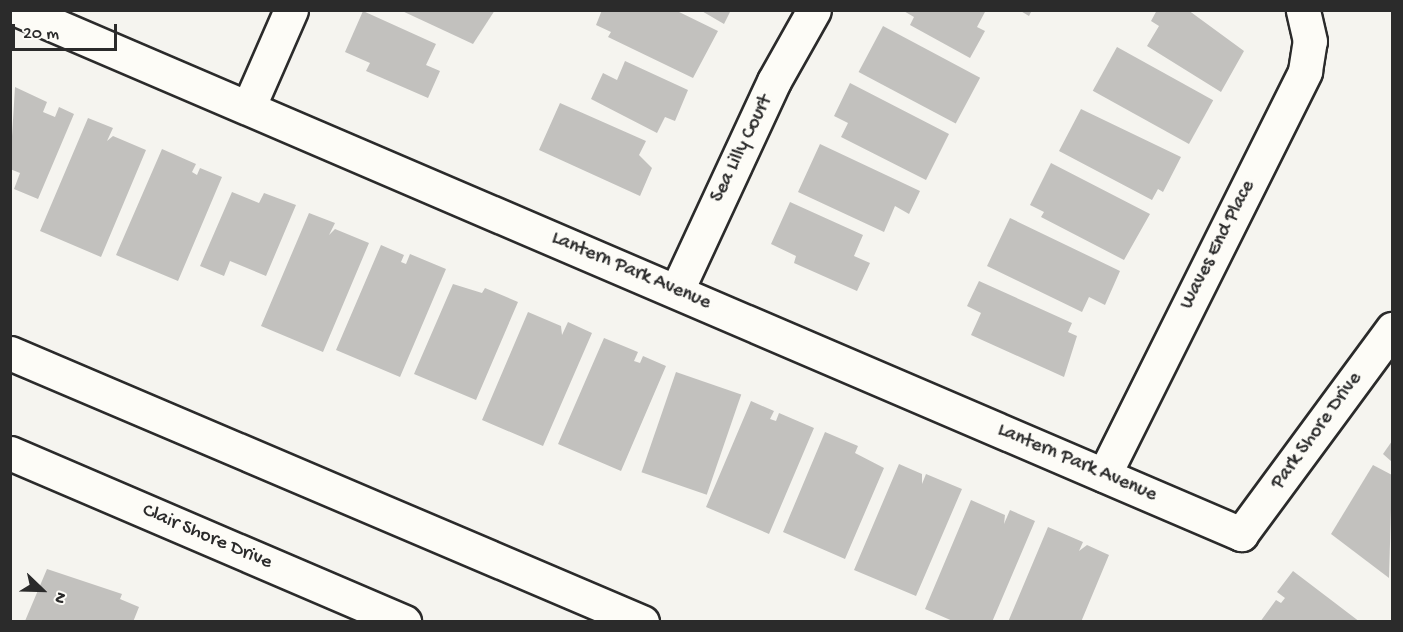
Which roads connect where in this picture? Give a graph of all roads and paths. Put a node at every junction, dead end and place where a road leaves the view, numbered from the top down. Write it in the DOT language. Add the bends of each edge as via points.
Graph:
graph roads {
  1 [pos="19,10"];
  2 [pos="291,10"];
  3 [pos="814,10"];
  4 [pos="1303,10"];
  5 [pos="249,106"];
  6 [pos="677,291"];
  7 [pos="1392,329"];
  8 [pos="10,353"];
  9 [pos="10,453"];
  10 [pos="1104,475"];
  11 [pos="1241,534"];
  12 [pos="404,621"];
  13 [pos="642,621"];
  1 -- 5 [label="street, Lantern Park Avenue"];
  2 -- 5 [label="street"];
  3 -- 6 [label="street, Sea Lilly Court" via="774,81"];
  4 -- 10 [label="street, Waves End Place" via="1310,41 1305,71"];
  5 -- 6 [label="street, Lantern Park Avenue"];
  6 -- 10 [label="street, Lantern Park Avenue"];
  7 -- 11 [label="street, Park Shore Drive"];
  8 -- 13 [label="street"];
  9 -- 12 [label="street, Clair Shore Drive"];
  10 -- 11 [label="street, Lantern Park Avenue"];
}
